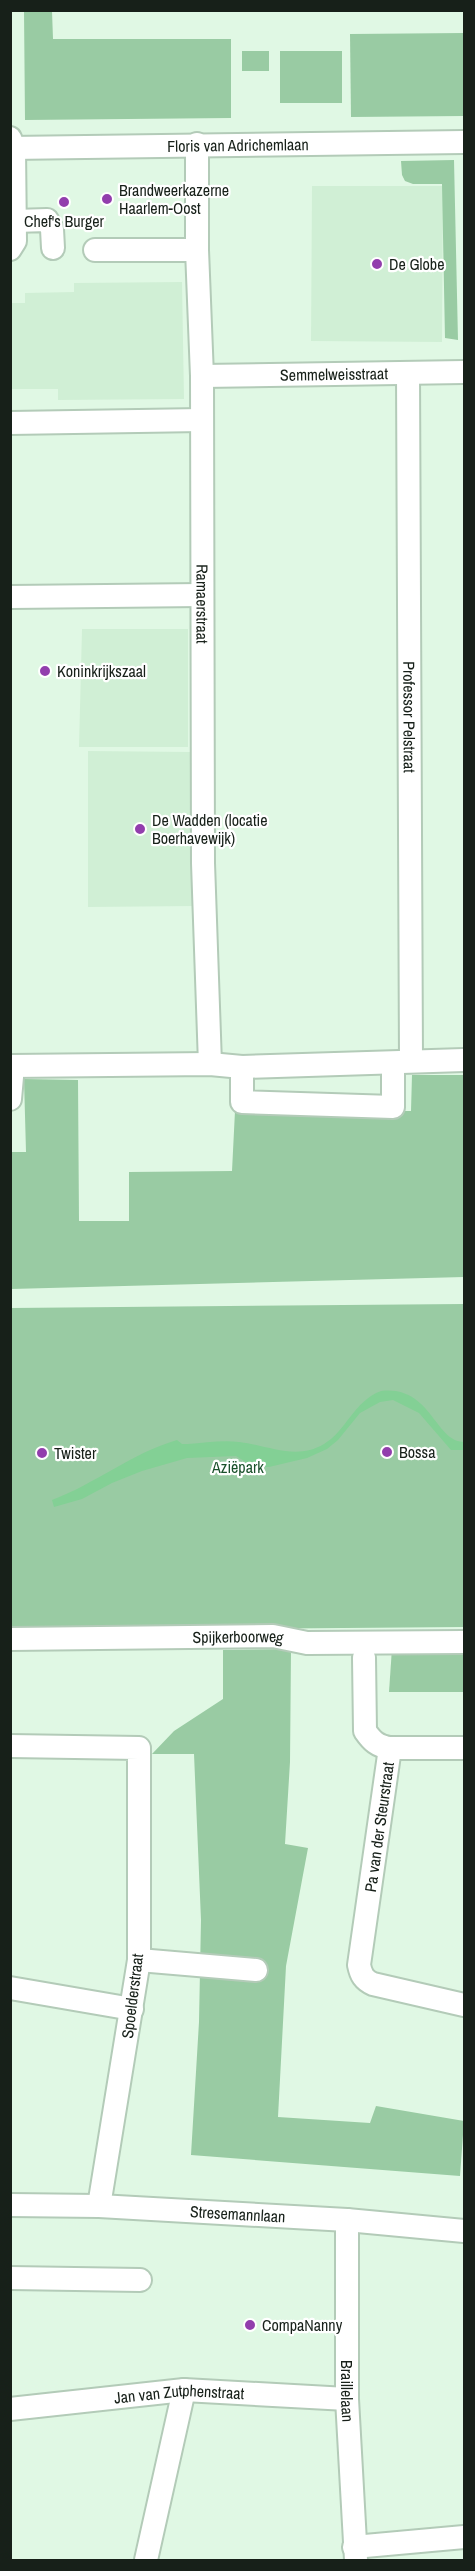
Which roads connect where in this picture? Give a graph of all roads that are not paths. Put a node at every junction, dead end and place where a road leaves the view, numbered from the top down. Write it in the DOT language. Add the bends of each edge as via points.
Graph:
graph roads {
  1 [pos="465,142"];
  2 [pos="197,144"];
  3 [pos="12,145"];
  4 [pos="15,221"];
  5 [pos="53,248"];
  6 [pos="10,249"];
  7 [pos="95,250"];
  8 [pos="197,250"];
  9 [pos="465,372"];
  10 [pos="408,373"];
  11 [pos="202,376"];
  12 [pos="202,420"];
  13 [pos="10,423"];
  14 [pos="202,595"];
  15 [pos="10,597"];
  16 [pos="465,1060"];
  17 [pos="402,1061"];
  18 [pos="210,1064"];
  19 [pos="12,1066"];
  20 [pos="242,1067"];
  21 [pos="10,1099"];
  22 [pos="10,1639"];
  23 [pos="465,1642"];
  24 [pos="364,1658"];
  25 [pos="10,1746"];
  26 [pos="390,1748"];
  27 [pos="465,1748"];
  28 [pos="139,1960"];
  29 [pos="256,1970"];
  30 [pos="10,1988"];
  31 [pos="465,2004"];
  32 [pos="132,2009"];
  33 [pos="10,2205"];
  34 [pos="99,2206"];
  35 [pos="347,2220"];
  36 [pos="465,2231"];
  37 [pos="10,2278"];
  38 [pos="140,2280"];
  39 [pos="184,2390"];
  40 [pos="347,2400"];
  41 [pos="10,2409"];
  42 [pos="465,2537"];
  43 [pos="355,2554"];
  44 [pos="146,2560"];
  1 -- 2 [label="street, Floris van Adrichemlaan"];
  2 -- 3 [label="street, Floris van Adrichemlaan"];
  2 -- 8 [label="street, Ramaerstraat"];
  3 -- 4 [label="street"];
  4 -- 5 [label="street" via="47,220 52,229"];
  4 -- 6 [label="street" via="15,241"];
  7 -- 8 [label="street"];
  8 -- 11 [label="street, Ramaerstraat"];
  9 -- 10 [label="street, Semmelweisstraat"];
  10 -- 11 [label="street, Semmelweisstraat"];
  10 -- 17 [label="street, Professor Pelstraat"];
  11 -- 12 [label="street, Ramaerstraat"];
  12 -- 13 [label="street"];
  12 -- 14 [label="street, Ramaerstraat"];
  14 -- 15 [label="street"];
  14 -- 18 [label="street, Ramaerstraat" via="203,885"];
  16 -- 17 [label="street"];
  17 -- 20 [label="street"];
  17 -- 20 [label="street, Professor Pelstraat" via="393,1107 242,1102"];
  18 -- 19 [label="street"];
  18 -- 20 [label="street"];
  19 -- 21 [label="street"];
  22 -- 23 [label="street, Spijkerboorweg" via="273,1636 307,1643"];
  24 -- 26 [label="street, Pa van der Steurstraat" via="365,1731 379,1746"];
  25 -- 28 [label="street, Spoelderstraat" via="139,1748"];
  26 -- 27 [label="street"];
  26 -- 31 [label="street, Pa van der Steurstraat" via="359,1965 361,1973 373,1984"];
  28 -- 29 [label="street"];
  28 -- 32 [label="street, Spoelderstraat"];
  30 -- 32 [label="street"];
  32 -- 34 [label="street, Spoelderstraat"];
  33 -- 34 [label="street, Stresemannlaan"];
  34 -- 35 [label="street, Stresemannlaan"];
  35 -- 36 [label="street, Stresemannlaan"];
  35 -- 40 [label="street, Braillelaan"];
  37 -- 38 [label="street"];
  39 -- 40 [label="street, Jan van Zutphenstraat"];
  39 -- 41 [label="street, Jan van Zutphenstraat"];
  39 -- 44 [label="street"];
  40 -- 43 [label="street, Braillelaan"];
  42 -- 43 [label="street"];
}
